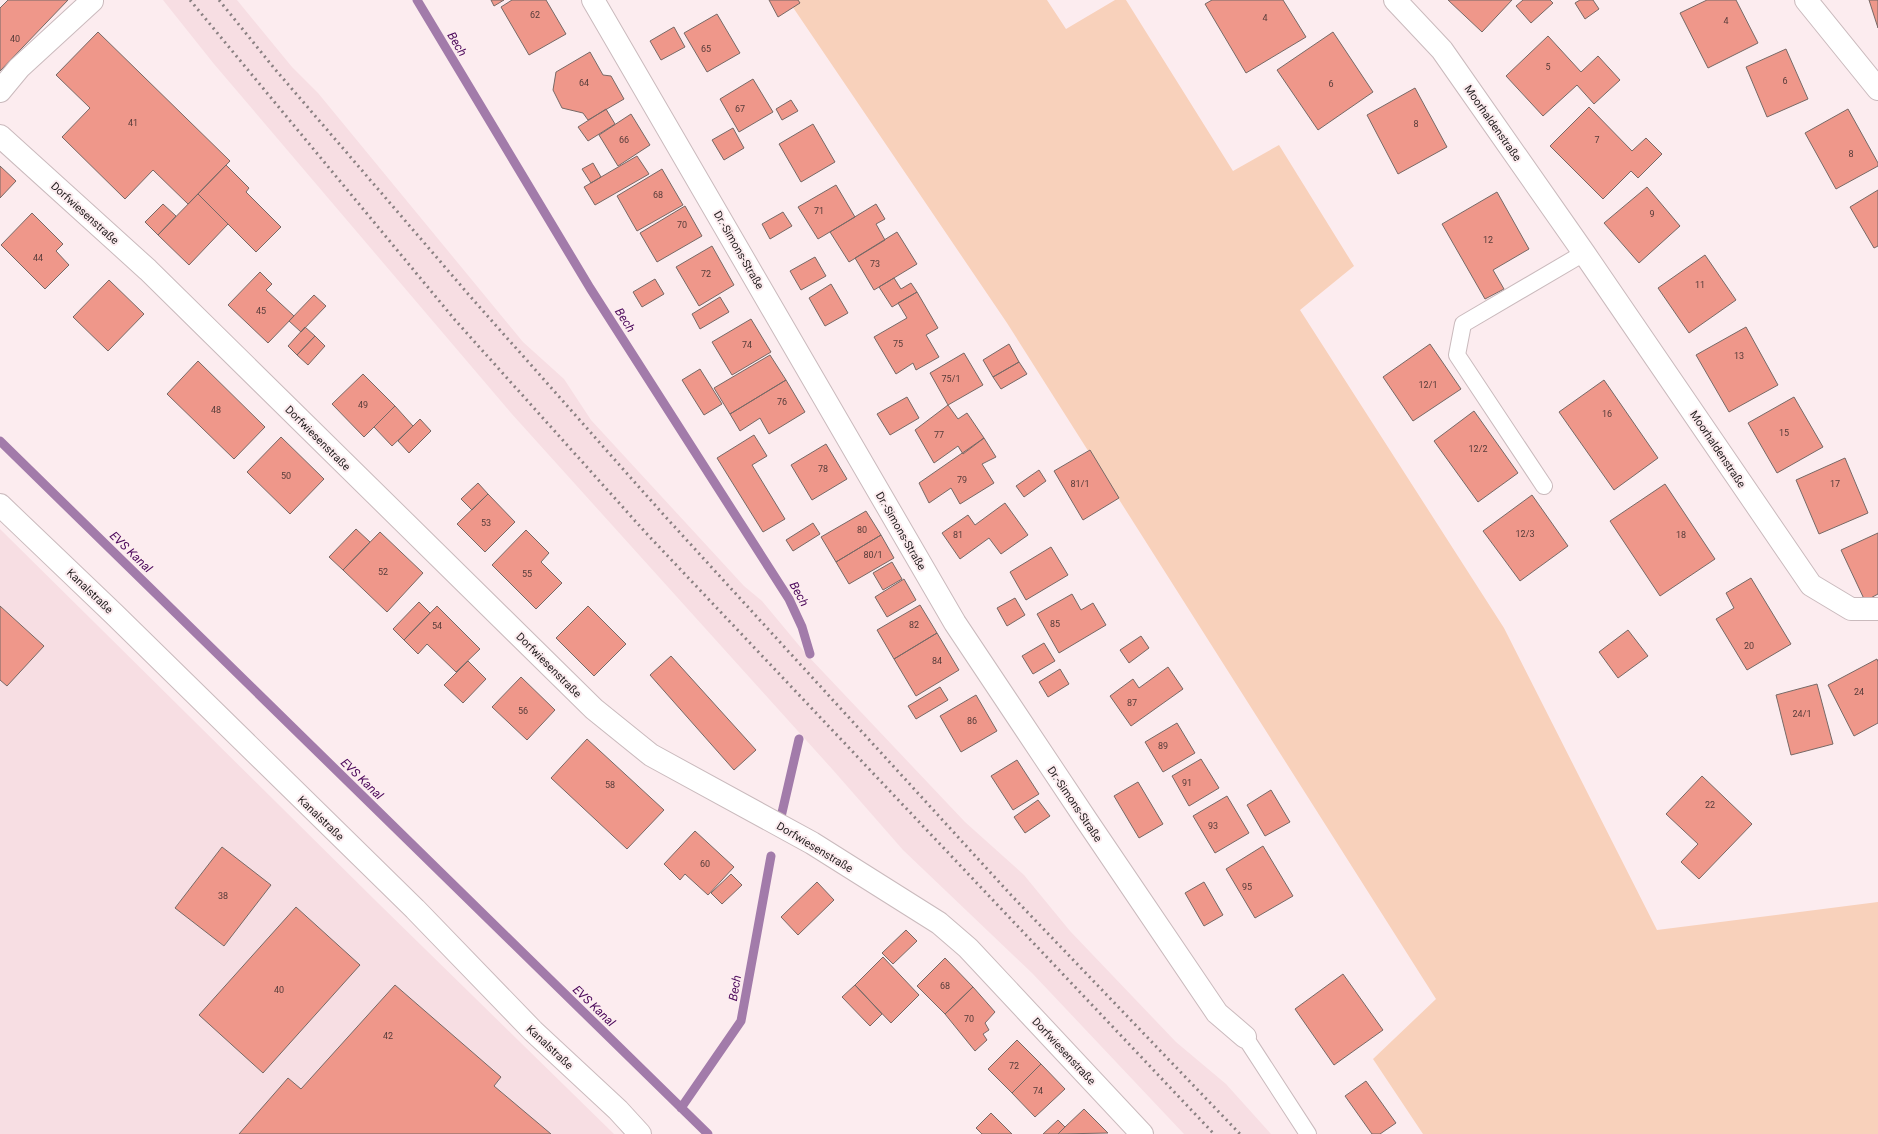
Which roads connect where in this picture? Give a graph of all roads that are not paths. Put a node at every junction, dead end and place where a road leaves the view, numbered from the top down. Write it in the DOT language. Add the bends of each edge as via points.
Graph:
graph roads {
  1 [pos="91,0"];
  2 [pos="593,0"];
  3 [pos="1395,0"];
  4 [pos="1806,0"];
  5 [pos="1878,89"];
  6 [pos="0,91"];
  7 [pos="0,136"];
  8 [pos="1584,253"];
  9 [pos="1544,486"];
  10 [pos="0,505"];
  11 [pos="1878,609"];
  12 [pos="1245,1037"];
  13 [pos="640,1134"];
  14 [pos="1142,1134"];
  15 [pos="1308,1134"];
  1 -- 6 [label="street" via="19,68"];
  2 -- 12 [label="street, Dr.-Simons-Straße" via="955,623 1217,1013"];
  3 -- 8 [label="street, Moorhaldenstraße" via="1442,50"];
  4 -- 5 [label="street"];
  7 -- 14 [label="street, Dorfwiesenstraße" via="148,270 594,709 651,755 812,843 940,923 968,948"];
  8 -- 9 [label="lane" via="1463,324 1457,354"];
  8 -- 11 [label="street, Moorhaldenstraße" via="1811,585 1851,609"];
  10 -- 13 [label="street, Kanalstraße" via="415,909 533,1032 618,1110"];
  12 -- 15 [label="lane"];
}
